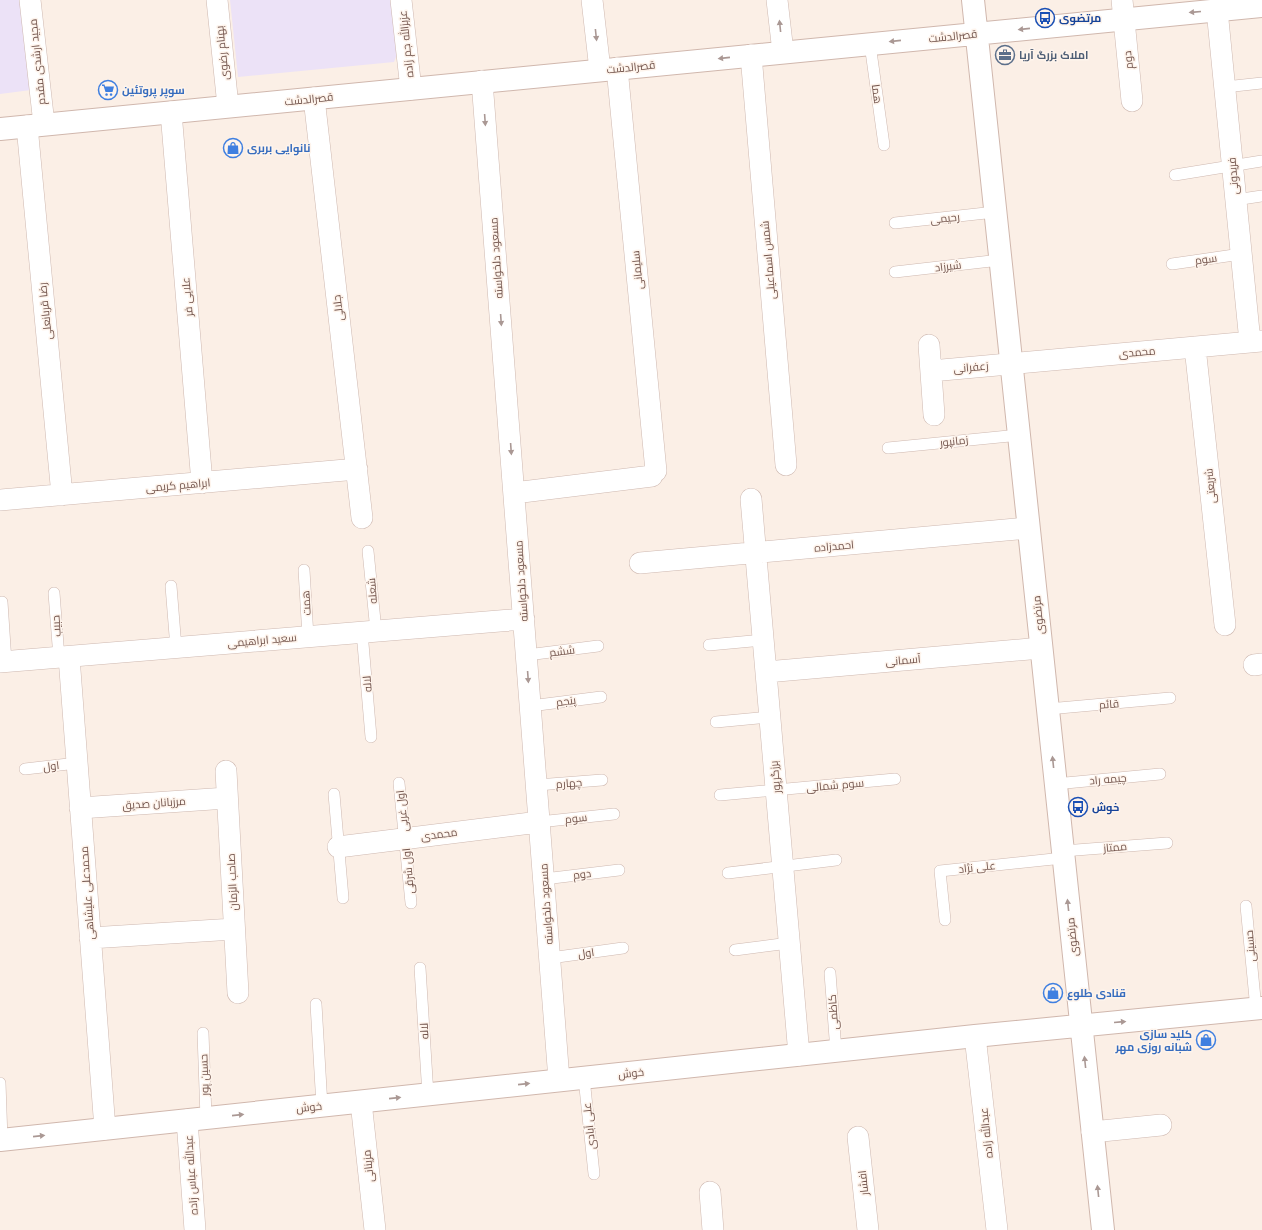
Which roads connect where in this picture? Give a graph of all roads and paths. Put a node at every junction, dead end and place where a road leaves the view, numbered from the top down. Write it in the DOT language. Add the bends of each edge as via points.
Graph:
graph roads {
  1 [pos="30,0"];
  2 [pos="217,0"];
  3 [pos="401,0"];
  4 [pos="592,0"];
  5 [pos="777,0"];
  6 [pos="973,0"];
  7 [pos="1262,6"];
  8 [pos="1122,10"];
  9 [pos="1217,10"];
  10 [pos="976,33"];
  11 [pos="870,44"];
  12 [pos="783,52"];
  13 [pos="751,55"];
  14 [pos="609,69"];
  15 [pos="482,81"];
  16 [pos="1262,83"];
  17 [pos="1225,87"];
  18 [pos="411,89"];
  19 [pos="314,98"];
  20 [pos="1132,101"];
  21 [pos="228,106"];
  22 [pos="171,112"];
  23 [pos="35,125"];
  24 [pos="0,129"];
  25 [pos="884,145"];
  26 [pos="1262,162"];
  27 [pos="1232,166"];
  28 [pos="1175,174"];
  29 [pos="1262,196"];
  30 [pos="1235,200"];
  31 [pos="995,212"];
  32 [pos="895,223"];
  33 [pos="1241,254"];
  34 [pos="1000,260"];
  35 [pos="1172,264"];
  36 [pos="895,272"];
  37 [pos="1256,341"];
  38 [pos="929,345"];
  39 [pos="1195,347"];
  40 [pos="1011,364"];
  41 [pos="931,371"];
  42 [pos="934,414"];
  43 [pos="1019,435"];
  44 [pos="888,448"];
  45 [pos="786,465"];
  46 [pos="357,469"];
  47 [pos="202,483"];
  48 [pos="514,493"];
  49 [pos="62,495"];
  50 [pos="751,499"];
  51 [pos="0,500"];
  52 [pos="362,518"];
  53 [pos="1028,528"];
  54 [pos="368,551"];
  55 [pos="756,553"];
  56 [pos="640,563"];
  57 [pos="304,570"];
  58 [pos="171,586"];
  59 [pos="54,594"];
  60 [pos="2,602"];
  61 [pos="524,618"];
  62 [pos="1225,625"];
  63 [pos="369,631"];
  64 [pos="308,636"];
  65 [pos="763,640"];
  66 [pos="709,645"];
  67 [pos="598,646"];
  68 [pos="176,648"];
  69 [pos="1041,648"];
  70 [pos="527,655"];
  71 [pos="64,657"];
  72 [pos="3,662"];
  73 [pos="766,672"];
  74 [pos="601,697"];
  75 [pos="1170,698"];
  76 [pos="530,706"];
  77 [pos="1048,709"];
  78 [pos="770,717"];
  79 [pos="716,722"];
  80 [pos="371,737"];
  81 [pos="77,763"];
  82 [pos="25,769"];
  83 [pos="226,771"];
  84 [pos="1160,774"];
  85 [pos="895,779"];
  86 [pos="602,780"];
  87 [pos="399,783"];
  88 [pos="1055,784"];
  89 [pos="537,785"];
  90 [pos="776,790"];
  91 [pos="334,794"];
  92 [pos="720,795"];
  93 [pos="227,798"];
  94 [pos="80,808"];
  95 [pos="614,814"];
  96 [pos="540,822"];
  97 [pos="405,838"];
  98 [pos="1168,843"];
  99 [pos="338,847"];
  100 [pos="1063,854"];
  101 [pos="836,860"];
  102 [pos="782,867"];
  103 [pos="619,870"];
  104 [pos="728,873"];
  105 [pos="544,879"];
  106 [pos="343,898"];
  107 [pos="411,903"];
  108 [pos="1246,906"];
  109 [pos="945,920"];
  110 [pos="234,929"];
  111 [pos="90,938"];
  112 [pos="789,943"];
  113 [pos="622,948"];
  114 [pos="735,950"];
  115 [pos="550,958"];
  116 [pos="420,968"];
  117 [pos="830,973"];
  118 [pos="238,993"];
  119 [pos="316,1004"];
  120 [pos="1259,1009"];
  121 [pos="1081,1025"];
  122 [pos="203,1033"];
  123 [pos="975,1036"];
  124 [pos="836,1051"];
  125 [pos="799,1055"];
  126 [pos="584,1078"];
  127 [pos="560,1080"];
  128 [pos="0,1083"];
  129 [pos="428,1094"];
  130 [pos="361,1102"];
  131 [pos="322,1106"];
  132 [pos="197,1119"];
  133 [pos="1161,1125"];
  134 [pos="105,1129"];
  135 [pos="1092,1132"];
  136 [pos="858,1137"];
  137 [pos="1,1140"];
  138 [pos="594,1174"];
  139 [pos="710,1192"];
  140 [pos="196,1230"];
  141 [pos="375,1230"];
  142 [pos="713,1230"];
  143 [pos="868,1230"];
  144 [pos="997,1230"];
  145 [pos="1102,1230"];
  1 -- 23 [label="street, مجید ارشدی مقدم"];
  2 -- 21 [label="street, بهنام رضوی"];
  3 -- 18 [label="street, عزیزالله جم زاده"];
  4 -- 14 [label="street, سلیمانی, one-way"];
  12 -- 5 [label="street, one-way"];
  6 -- 10 [label="street, مرتضوی"];
  7 -- 9 [label="street, قصرالدشت"];
  9 -- 8 [label="street, قصرالدشت, one-way"];
  8 -- 10 [label="street, قصرالدشت, one-way"];
  8 -- 20 [label="street, دوم"];
  9 -- 17 [label="street, فریدونی"];
  10 -- 11 [label="street, قصرالدشت, one-way"];
  10 -- 31 [label="street, مرتضوی"];
  11 -- 12 [label="street, قصرالدشت"];
  11 -- 25 [label="lane, هما"];
  12 -- 13 [label="street, قصرالدشت"];
  13 -- 14 [label="street, قصرالدشت, one-way"];
  13 -- 45 [label="street, شمس اسماعیلی"];
  14 -- 15 [label="street, قصرالدشت"];
  14 -- 48 [label="street, سلیمانی" via="654,474"];
  15 -- 18 [label="street, قصرالدشت"];
  15 -- 48 [label="street, مسعود دلخواسته, one-way"];
  16 -- 17 [label="lane"];
  17 -- 27 [label="street, فریدونی"];
  18 -- 19 [label="street, قصرالدشت"];
  19 -- 21 [label="street, قصرالدشت"];
  19 -- 46 [label="street, جلالی"];
  21 -- 22 [label="street, قصرالدشت"];
  22 -- 23 [label="street, قصرالدشت"];
  22 -- 47 [label="street, علایی فر"];
  23 -- 24 [label="street, قصرالدشت"];
  23 -- 49 [label="street, رضا قربانعلی"];
  26 -- 27 [label="lane"];
  27 -- 28 [label="lane"];
  27 -- 30 [label="street, فریدونی"];
  29 -- 30 [label="lane"];
  30 -- 33 [label="street, فریدونی"];
  31 -- 32 [label="lane, رحیمی"];
  31 -- 34 [label="street, مرتضوی"];
  33 -- 35 [label="lane, سوم"];
  33 -- 37 [label="street, فریدونی"];
  34 -- 36 [label="lane, شیرزاد"];
  34 -- 40 [label="street, مرتضوی"];
  37 -- 39 [label="street, محمدی"];
  38 -- 41 [label="street"];
  39 -- 40 [label="street, محمدی"];
  39 -- 62 [label="street, شریعتی"];
  40 -- 41 [label="street, زعفرانی"];
  40 -- 43 [label="street, مرتضوی"];
  41 -- 42 [label="street"];
  43 -- 44 [label="lane, زمانپور"];
  43 -- 53 [label="street, مرتضوی"];
  46 -- 47 [label="street, ابراهیم کریمی"];
  46 -- 52 [label="street, جلالی"];
  47 -- 49 [label="street, ابراهیم کریمی"];
  48 -- 61 [label="street, مسعود دلخواسته"];
  49 -- 51 [label="street, ابراهیم کریمی"];
  50 -- 55 [label="street, برزگرپور"];
  53 -- 55 [label="street, احمدزاده"];
  53 -- 69 [label="street, مرتضوی"];
  54 -- 63 [label="lane, شعله"];
  55 -- 56 [label="street, احمدزاده"];
  55 -- 65 [label="street, برزگرپور"];
  57 -- 64 [label="lane, همت"];
  58 -- 68 [label="lane"];
  59 -- 71 [label="lane, حبیب"];
  60 -- 72 [label="lane"];
  61 -- 63 [label="street, سعید ابراهیمی"];
  61 -- 70 [label="street, مسعود دلخواسته"];
  63 -- 64 [label="street, سعید ابراهیمی"];
  63 -- 80 [label="lane, لاله"];
  64 -- 68 [label="street, سعید ابراهیمی"];
  65 -- 66 [label="lane"];
  65 -- 73 [label="street, برزگرپور"];
  67 -- 70 [label="lane, ششم"];
  68 -- 71 [label="street, سعید ابراهیمی"];
  69 -- 73 [label="street, آسمانی"];
  69 -- 77 [label="street, مرتضوی"];
  70 -- 76 [label="street, مسعود دلخواسته, one-way"];
  71 -- 72 [label="street, سعید ابراهیمی"];
  71 -- 81 [label="street, محمدعلی علیشاهی"];
  73 -- 78 [label="street, برزگرپور"];
  74 -- 76 [label="lane, پنجم"];
  75 -- 77 [label="lane, قائم"];
  76 -- 89 [label="street, مسعود دلخواسته"];
  88 -- 77 [label="street, مرتضوی, one-way"];
  78 -- 79 [label="lane"];
  78 -- 90 [label="street, برزگرپور"];
  81 -- 82 [label="lane, اول"];
  81 -- 94 [label="street, محمدعلی علیشاهی"];
  83 -- 93 [label="street, صاحب الزمان"];
  84 -- 88 [label="lane, چیمه راد"];
  85 -- 90 [label="lane, سوم شمالی"];
  86 -- 89 [label="lane, چهارم"];
  87 -- 97 [label="lane, اول غربی"];
  88 -- 100 [label="street, مرتضوی"];
  89 -- 96 [label="street, مسعود دلخواسته"];
  90 -- 92 [label="lane, سوم شمالی"];
  90 -- 102 [label="street, برزگرپور"];
  91 -- 99 [label="lane"];
  93 -- 94 [label="street, مرزبانان صدیق"];
  93 -- 110 [label="street, صاحب الزمان"];
  94 -- 111 [label="street, محمدعلی علیشاهی"];
  95 -- 96 [label="lane, سوم"];
  96 -- 97 [label="street, محمدی"];
  96 -- 105 [label="street, مسعود دلخواسته"];
  97 -- 99 [label="street, محمدی"];
  97 -- 107 [label="lane, اول شرقی"];
  98 -- 100 [label="lane, ممتاز"];
  99 -- 106 [label="lane"];
  100 -- 109 [label="lane, علی نژاد" via="940,871"];
  121 -- 100 [label="street, مرتضوی, one-way"];
  101 -- 102 [label="lane"];
  102 -- 104 [label="lane"];
  102 -- 112 [label="street, برزگرپور"];
  103 -- 105 [label="lane, دوم"];
  105 -- 115 [label="street, مسعود دلخواسته"];
  108 -- 120 [label="lane, حسینی"];
  110 -- 111 [label="street"];
  110 -- 118 [label="street, صاحب الزمان"];
  111 -- 134 [label="street, محمدعلی علیشاهی"];
  112 -- 114 [label="lane"];
  112 -- 125 [label="street, برزگرپور"];
  113 -- 115 [label="lane, اول"];
  115 -- 127 [label="street, مسعود دلخواسته"];
  116 -- 129 [label="lane, لاله"];
  117 -- 124 [label="lane, کاظمی"];
  119 -- 131 [label="lane"];
  121 -- 120 [label="street, خوش, one-way"];
  121 -- 123 [label="street, خوش"];
  135 -- 121 [label="street, مرتضوی, one-way"];
  122 -- 132 [label="lane, حسین پور"];
  123 -- 124 [label="street, خوش"];
  123 -- 144 [label="street, عبدالله زاده"];
  124 -- 125 [label="street, خوش"];
  125 -- 126 [label="street, خوش"];
  126 -- 127 [label="street, خوش"];
  126 -- 138 [label="lane, علی آبادی"];
  129 -- 127 [label="street, خوش, one-way"];
  128 -- 137 [label="lane"];
  130 -- 129 [label="street, خوش, one-way"];
  130 -- 131 [label="street, خوش"];
  130 -- 141 [label="street, مزینانی"];
  132 -- 131 [label="street, خوش, one-way"];
  132 -- 134 [label="street, خوش"];
  132 -- 140 [label="street, عبدالله عباس زاده"];
  133 -- 135 [label="street"];
  137 -- 134 [label="street, خوش, one-way"];
  145 -- 135 [label="street, مرتضوی, one-way"];
  136 -- 143 [label="street, افشار"];
  139 -- 142 [label="street"];
}
